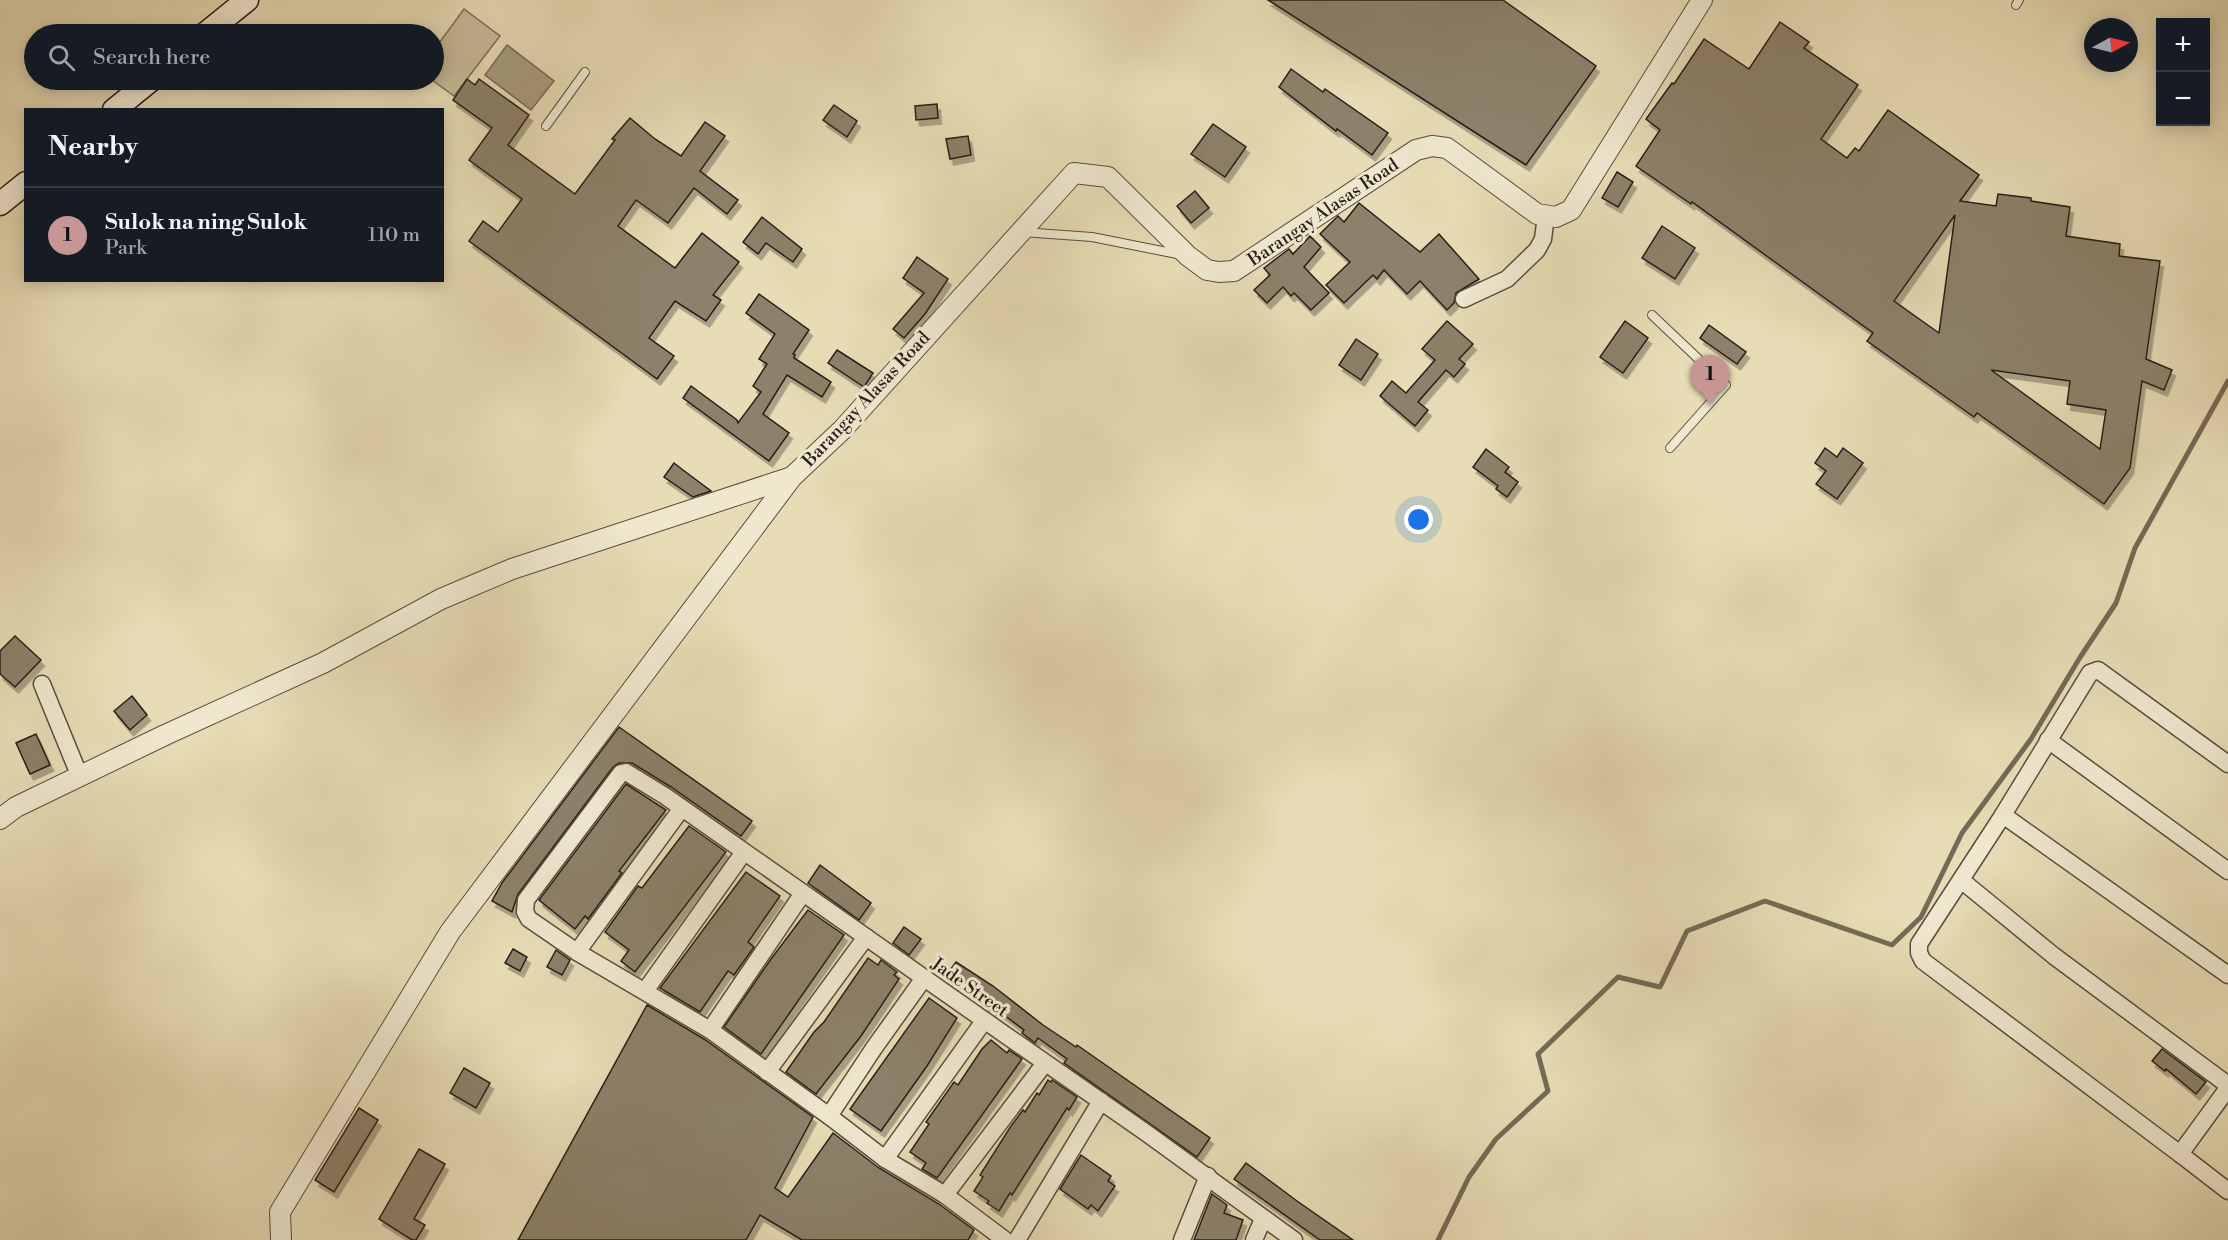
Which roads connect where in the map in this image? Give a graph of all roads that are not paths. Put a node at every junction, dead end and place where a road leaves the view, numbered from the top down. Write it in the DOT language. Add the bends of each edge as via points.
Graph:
graph roads {
  1 [pos="247,0"];
  2 [pos="1702,0"];
  3 [pos="217,24"];
  4 [pos="585,72"];
  5 [pos="139,90"];
  6 [pos="116,108"];
  7 [pos="546,126"];
  8 [pos="24,185"];
  9 [pos="0,204"];
  10 [pos="1546,216"];
  11 [pos="1020,232"];
  12 [pos="1188,256"];
  13 [pos="1464,299"];
  14 [pos="1652,315"];
  15 [pos="1670,448"];
  16 [pos="792,477"];
  17 [pos="42,684"];
  18 [pos="2048,740"];
  19 [pos="2228,764"];
  20 [pos="80,777"];
  21 [pos="682,808"];
  22 [pos="2003,815"];
  23 [pos="0,819"];
  24 [pos="744,852"];
  25 [pos="2228,871"];
  26 [pos="1961,880"];
  27 [pos="803,893"];
  28 [pos="866,937"];
  29 [pos="577,952"];
  30 [pos="2228,975"];
  31 [pos="924,978"];
  32 [pos="645,991"];
  33 [pos="984,1021"];
  34 [pos="710,1030"];
  35 [pos="1045,1063"];
  36 [pos="767,1072"];
  37 [pos="2228,1086"];
  38 [pos="1101,1101"];
  39 [pos="829,1116"];
  40 [pos="2180,1154"];
  41 [pos="885,1159"];
  42 [pos="1208,1176"];
  43 [pos="2228,1191"];
  44 [pos="945,1196"];
  45 [pos="1263,1219"];
  46 [pos="281,1240"];
  47 [pos="1005,1240"];
  48 [pos="1017,1240"];
  49 [pos="1182,1240"];
  50 [pos="1254,1240"];
  51 [pos="1294,1240"];
  1 -- 3 [label="main road"];
  2 -- 10 [label="street" via="1571,210 1556,218"];
  4 -- 7 [label="lane"];
  5 -- 6 [label="main road"];
  8 -- 9 [label="main road"];
  10 -- 12 [label="street, Barangay Alasas Road" via="1537,214 1447,148 1432,146 1416,150 1234,271 1207,270"];
  10 -- 13 [label="street" via="1543,238 1507,279"];
  11 -- 12 [label="lane" via="1092,237"];
  11 -- 12 [label="street, Barangay Alasas Road" via="1074,173 1108,177"];
  11 -- 16 [label="street, Barangay Alasas Road" via="842,430"];
  14 -- 15 [label="lane" via="1726,386"];
  16 -- 20 [label="street" via="512,569 441,598 323,663"];
  16 -- 46 [label="street, Barangay Alasas Road" via="450,932 280,1212"];
  17 -- 20 [label="street"];
  18 -- 19 [label="street" via="2083,682 2098,670"];
  18 -- 22 [label="street"];
  18 -- 25 [label="street"];
  20 -- 23 [label="street" via="16,807"];
  21 -- 24 [label="street, Jade Street"];
  21 -- 29 [label="street"];
  21 -- 29 [label="street, Jade Street" via="626,772 621,773 525,905 529,919"];
  22 -- 26 [label="street"];
  22 -- 30 [label="street"];
  24 -- 27 [label="street, Jade Street"];
  24 -- 32 [label="street"];
  26 -- 37 [label="street" via="2054,956"];
  26 -- 40 [label="street" via="1919,944 1918,953 1923,961"];
  27 -- 28 [label="street, Jade Street"];
  27 -- 34 [label="street"];
  28 -- 31 [label="street, Jade Street"];
  28 -- 36 [label="street"];
  29 -- 32 [label="street"];
  31 -- 33 [label="street, Jade Street"];
  31 -- 39 [label="street"];
  32 -- 34 [label="street"];
  33 -- 35 [label="street, Jade Street"];
  33 -- 41 [label="street"];
  34 -- 36 [label="street"];
  35 -- 38 [label="street, Jade Street"];
  35 -- 44 [label="street"];
  36 -- 39 [label="street"];
  37 -- 40 [label="street"];
  38 -- 42 [label="street, Jade Street"];
  38 -- 48 [label="street"];
  39 -- 41 [label="street"];
  40 -- 43 [label="street"];
  41 -- 44 [label="street"];
  42 -- 45 [label="street, Jade Street"];
  42 -- 49 [label="street"];
  44 -- 47 [label="street"];
  45 -- 50 [label="street"];
  45 -- 51 [label="street, Jade Street"];
}
